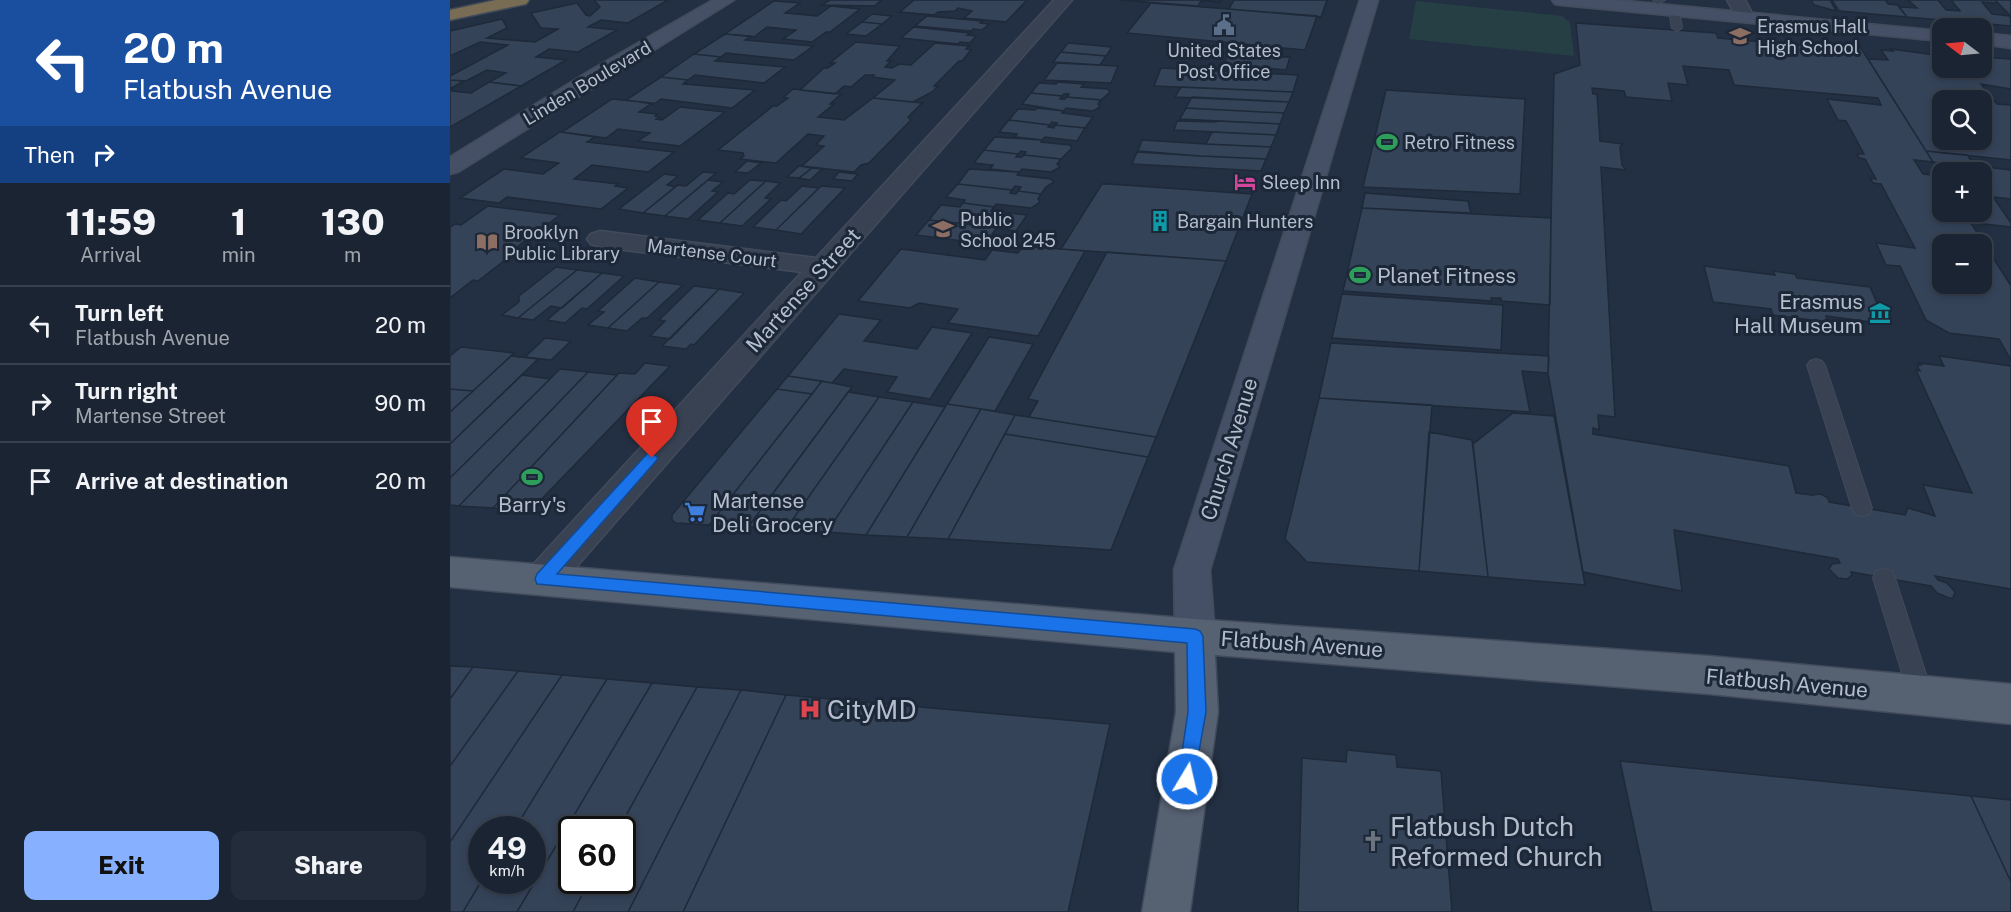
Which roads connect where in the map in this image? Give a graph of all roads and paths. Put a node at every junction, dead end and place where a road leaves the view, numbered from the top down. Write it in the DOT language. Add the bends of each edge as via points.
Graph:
graph roads {
  1 [pos="520,0"];
  2 [pos="725,0"];
  3 [pos="1063,0"];
  4 [pos="1369,0"];
  5 [pos="1561,0"];
  6 [pos="1736,0"];
  7 [pos="1614,2"];
  8 [pos="1664,8"];
  9 [pos="450,15"];
  10 [pos="1744,17"];
  11 [pos="1932,35"];
  12 [pos="1992,40"];
  13 [pos="2011,42"];
  14 [pos="450,167"];
  15 [pos="600,239"];
  16 [pos="823,267"];
  17 [pos="1816,365"];
  18 [pos="1862,507"];
  19 [pos="450,572"];
  20 [pos="1884,578"];
  21 [pos="543,579"];
  22 [pos="1195,636"];
  23 [pos="1922,696"];
  24 [pos="2011,704"];
  25 [pos="1166,912"];
  1 -- 9 [label="highway"];
  2 -- 14 [label="main road, Linden Boulevard"];
  3 -- 16 [label="street, Martense Street"];
  4 -- 22 [label="main road, Church Avenue" via="1192,570"];
  5 -- 7 [label="main road"];
  6 -- 10 [label="street"];
  7 -- 8 [label="main road"];
  8 -- 10 [label="main road"];
  10 -- 11 [label="main road"];
  12 -- 13 [label="main road"];
  15 -- 16 [label="street, Martense Court"];
  16 -- 21 [label="street, Martense Street"];
  17 -- 18 [label="lane"];
  19 -- 21 [label="main road, Flatbush Avenue"];
  20 -- 23 [label="lane"];
  21 -- 22 [label="main road, Flatbush Avenue"];
  22 -- 23 [label="main road, Flatbush Avenue" via="1708,675"];
  22 -- 25 [label="main road, Church Avenue" via="1197,712"];
  23 -- 24 [label="main road, Flatbush Avenue"];
}
